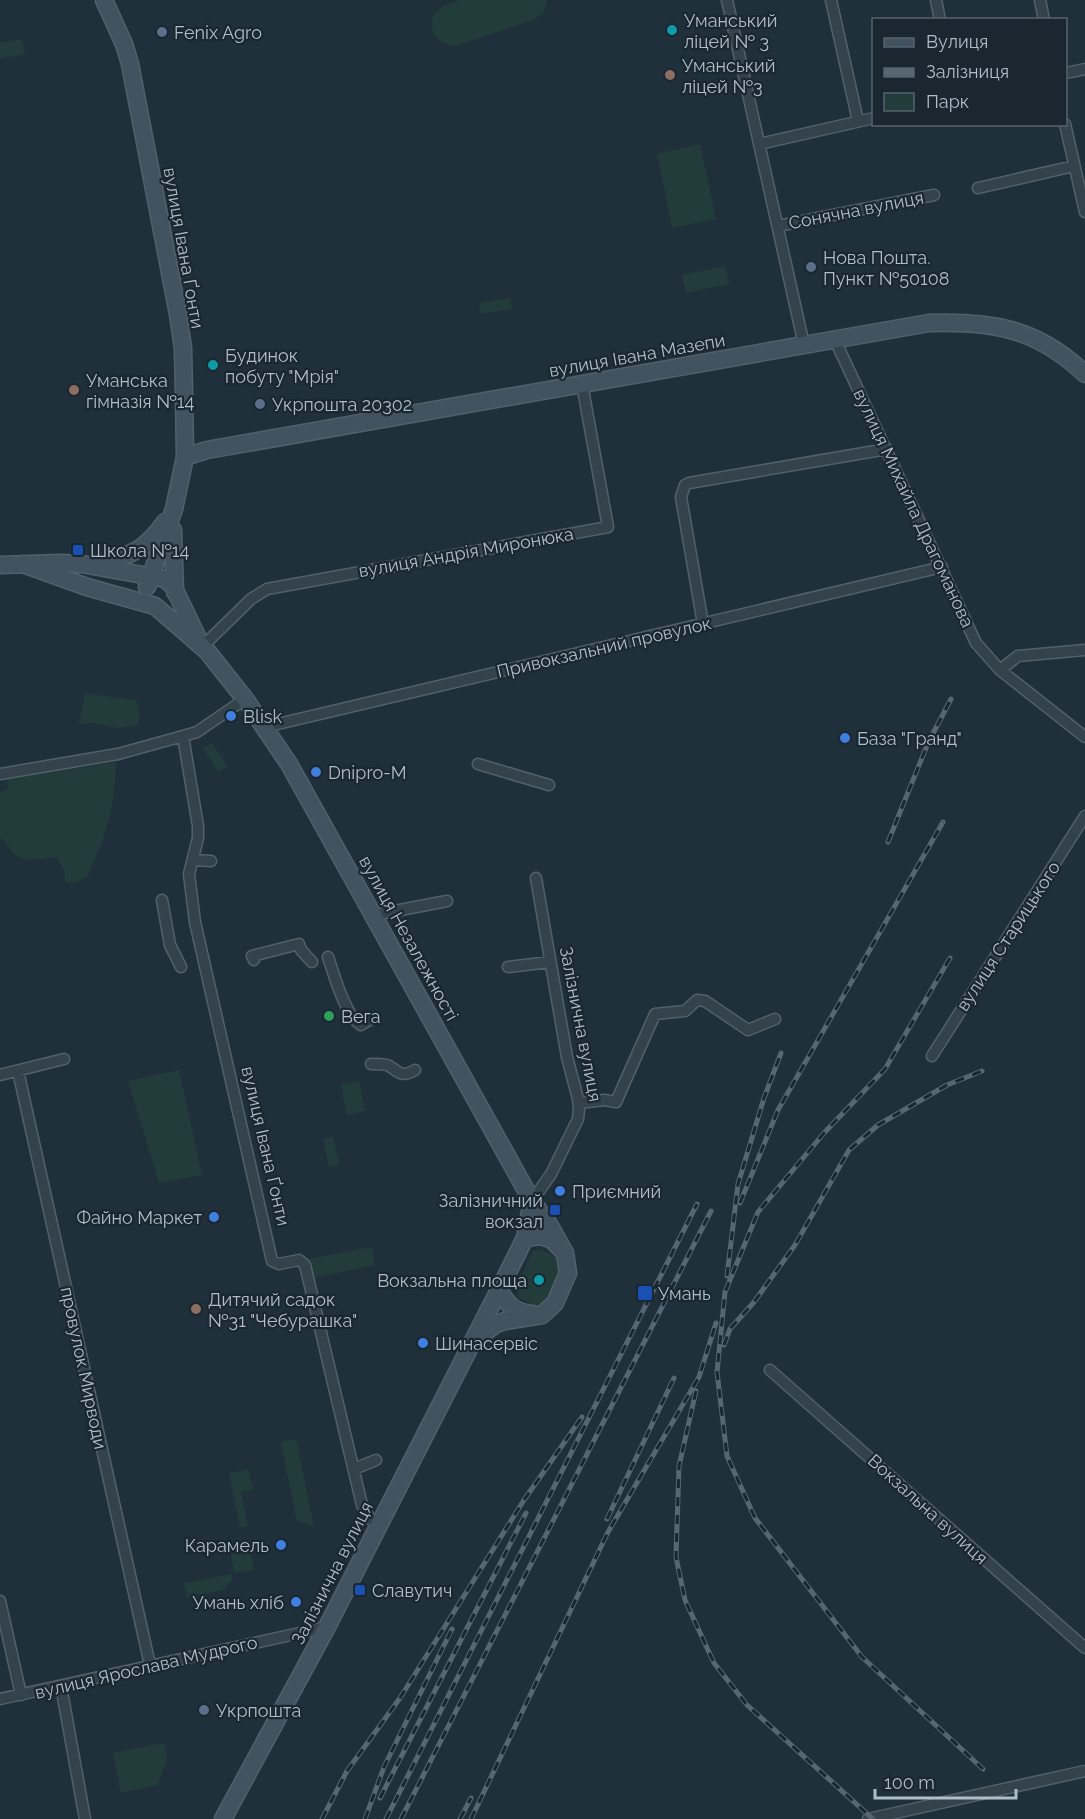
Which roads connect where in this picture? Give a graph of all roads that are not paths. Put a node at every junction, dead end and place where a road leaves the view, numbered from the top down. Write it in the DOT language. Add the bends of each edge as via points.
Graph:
graph roads {
  1 [pos="104,0"];
  2 [pos="831,0"];
  3 [pos="936,0"];
  4 [pos="1040,0"];
  5 [pos="731,1"];
  6 [pos="940,18"];
  7 [pos="1044,18"];
  8 [pos="1085,69"];
  9 [pos="1067,73"];
  10 [pos="872,117"];
  11 [pos="858,121"];
  12 [pos="1065,126"];
  13 [pos="759,144"];
  14 [pos="1074,166"];
  15 [pos="978,188"];
  16 [pos="934,195"];
  17 [pos="1085,212"];
  18 [pos="778,226"];
  19 [pos="836,340"];
  20 [pos="804,345"];
  21 [pos="1085,374"];
  22 [pos="582,384"];
  23 [pos="887,449"];
  24 [pos="184,457"];
  25 [pos="174,509"];
  26 [pos="23,564"];
  27 [pos="82,564"];
  28 [pos="0,565"];
  29 [pos="942,567"];
  30 [pos="153,580"];
  31 [pos="87,586"];
  32 [pos="175,591"];
  33 [pos="155,606"];
  34 [pos="703,624"];
  35 [pos="203,646"];
  36 [pos="1085,650"];
  37 [pos="1000,670"];
  38 [pos="245,699"];
  39 [pos="265,727"];
  40 [pos="183,736"];
  41 [pos="1085,737"];
  42 [pos="478,764"];
  43 [pos="0,774"];
  44 [pos="549,785"];
  45 [pos="1085,816"];
  46 [pos="193,860"];
  47 [pos="211,861"];
  48 [pos="536,878"];
  49 [pos="162,900"];
  50 [pos="447,901"];
  51 [pos="374,915"];
  52 [pos="328,957"];
  53 [pos="254,960"];
  54 [pos="312,962"];
  55 [pos="549,962"];
  56 [pos="181,967"];
  57 [pos="508,967"];
  58 [pos="373,1018"];
  59 [pos="775,1019"];
  60 [pos="932,1056"];
  61 [pos="64,1059"];
  62 [pos="371,1064"];
  63 [pos="415,1070"];
  64 [pos="18,1071"];
  65 [pos="0,1074"];
  66 [pos="579,1103"];
  67 [pos="532,1201"];
  68 [pos="525,1238"];
  69 [pos="565,1253"];
  70 [pos="499,1290"];
  71 [pos="542,1315"];
  72 [pos="472,1342"];
  73 [pos="770,1370"];
  74 [pos="375,1460"];
  75 [pos="354,1469"];
  76 [pos="377,1527"];
  77 [pos="0,1601"];
  78 [pos="327,1627"];
  79 [pos="1085,1648"];
  80 [pos="150,1665"];
  81 [pos="61,1686"];
  82 [pos="21,1695"];
  83 [pos="0,1699"];
  84 [pos="1085,1771"];
  85 [pos="85,1819"];
  86 [pos="223,1819"];
  87 [pos="868,1819"];
  1 -- 24 [label="main road, вулиця Івана Ґонти" via="130,64 178,314 183,348"];
  2 -- 11 [label="street"];
  3 -- 6 [label="street"];
  4 -- 7 [label="street"];
  5 -- 13 [label="street"];
  8 -- 9 [label="street"];
  10 -- 11 [label="street"];
  11 -- 13 [label="street"];
  12 -- 14 [label="street"];
  13 -- 18 [label="street"];
  14 -- 15 [label="street"];
  14 -- 17 [label="street"];
  16 -- 18 [label="street, Сонячна вулиця"];
  18 -- 20 [label="street"];
  19 -- 20 [label="main road, вулиця Івана Мазепи"];
  19 -- 21 [label="main road, вулиця Івана Мазепи" via="929,322 968,322 1010,328 1039,340"];
  19 -- 23 [label="street, вулиця Михайла Драгоманова"];
  20 -- 22 [label="main road, вулиця Івана Мазепи"];
  22 -- 24 [label="main road, вулиця Івана Мазепи"];
  22 -- 35 [label="street, вулиця Андрія Миронюка" via="608,527 267,589 251,599"];
  23 -- 29 [label="street, вулиця Михайла Драгоманова"];
  23 -- 34 [label="street" via="685,485 681,497"];
  24 -- 25 [label="main road, вулиця Івана Ґонти"];
  25 -- 27 [label="main road, вулиця Івана Ґонти" via="155,536 136,552"];
  25 -- 30 [label="main road, вулиця Івана Ґонти"];
  25 -- 32 [label="main road, вулиця Івана Ґонти"];
  26 -- 27 [label="main road, вулиця Незалежності"];
  26 -- 28 [label="main road, вулиця Незалежності"];
  26 -- 31 [label="main road, вулиця Незалежності"];
  27 -- 30 [label="main road, вулиця Незалежності"];
  29 -- 34 [label="street, Привокзальний провулок"];
  29 -- 37 [label="street, вулиця Михайла Драгоманова" via="976,643"];
  30 -- 32 [label="main road" via="171,582"];
  30 -- 33 [label="main road" via="147,598"];
  31 -- 33 [label="main road, вулиця Незалежності"];
  31 -- 35 [label="main road, вулиця Незалежності"];
  32 -- 33 [label="main road" via="169,604"];
  32 -- 35 [label="main road, вулиця Незалежності"];
  33 -- 35 [label="main road, вулиця Незалежності"];
  34 -- 39 [label="street, Привокзальний провулок"];
  35 -- 38 [label="main road, вулиця Незалежності"];
  36 -- 37 [label="street" via="1018,656"];
  37 -- 41 [label="street, вулиця Михайла Драгоманова"];
  38 -- 39 [label="main road, вулиця Незалежності"];
  38 -- 40 [label="street" via="196,732"];
  39 -- 51 [label="main road, вулиця Незалежності"];
  40 -- 43 [label="street" via="118,754"];
  40 -- 46 [label="street, вулиця Івана Ґонти" via="198,825"];
  42 -- 44 [label="street"];
  45 -- 60 [label="street, вулиця Старицького"];
  46 -- 47 [label="street"];
  46 -- 75 [label="street, вулиця Івана Ґонти" via="189,874 195,922 272,1261 279,1264 300,1260 305,1265"];
  48 -- 55 [label="street, Залізнична вулиця"];
  49 -- 56 [label="street" via="170,945"];
  50 -- 51 [label="street"];
  51 -- 67 [label="main road, вулиця Незалежності"];
  52 -- 58 [label="street" via="354,1020 361,1025"];
  53 -- 54 [label="street" via="252,956 299,944"];
  55 -- 57 [label="street"];
  55 -- 66 [label="street, Залізнична вулиця"];
  59 -- 66 [label="street" via="748,1029 705,1001 697,1000 685,1011 655,1014 616,1102"];
  61 -- 64 [label="street"];
  62 -- 63 [label="street" via="385,1065 396,1073"];
  64 -- 65 [label="street"];
  64 -- 80 [label="street, провулок Мирводи"];
  66 -- 67 [label="street, Залізнична вулиця" via="578,1119 551,1174"];
  67 -- 68 [label="main road, Залізнична вулиця"];
  67 -- 69 [label="main road"];
  68 -- 69 [label="main road" via="550,1239"];
  68 -- 70 [label="main road"];
  69 -- 71 [label="main road" via="568,1273 555,1303"];
  70 -- 71 [label="main road" via="507,1305 519,1313"];
  70 -- 72 [label="main road, Залізнична вулиця"];
  71 -- 72 [label="main road, Залізнична вулиця" via="496,1324"];
  72 -- 76 [label="main road, Залізнична вулиця"];
  73 -- 79 [label="street, Вокзальна вулиця"];
  74 -- 75 [label="street"];
  75 -- 76 [label="street, вулиця Івана Ґонти" via="362,1505"];
  76 -- 78 [label="main road, Залізнична вулиця"];
  77 -- 82 [label="street"];
  78 -- 80 [label="street, вулиця Ярослава Мудрого"];
  78 -- 86 [label="main road, Залізнична вулиця"];
  80 -- 81 [label="street, вулиця Ярослава Мудрого"];
  81 -- 82 [label="street, вулиця Ярослава Мудрого"];
  81 -- 85 [label="street"];
  82 -- 83 [label="street, вулиця Ярослава Мудрого"];
  84 -- 87 [label="street"];
}
